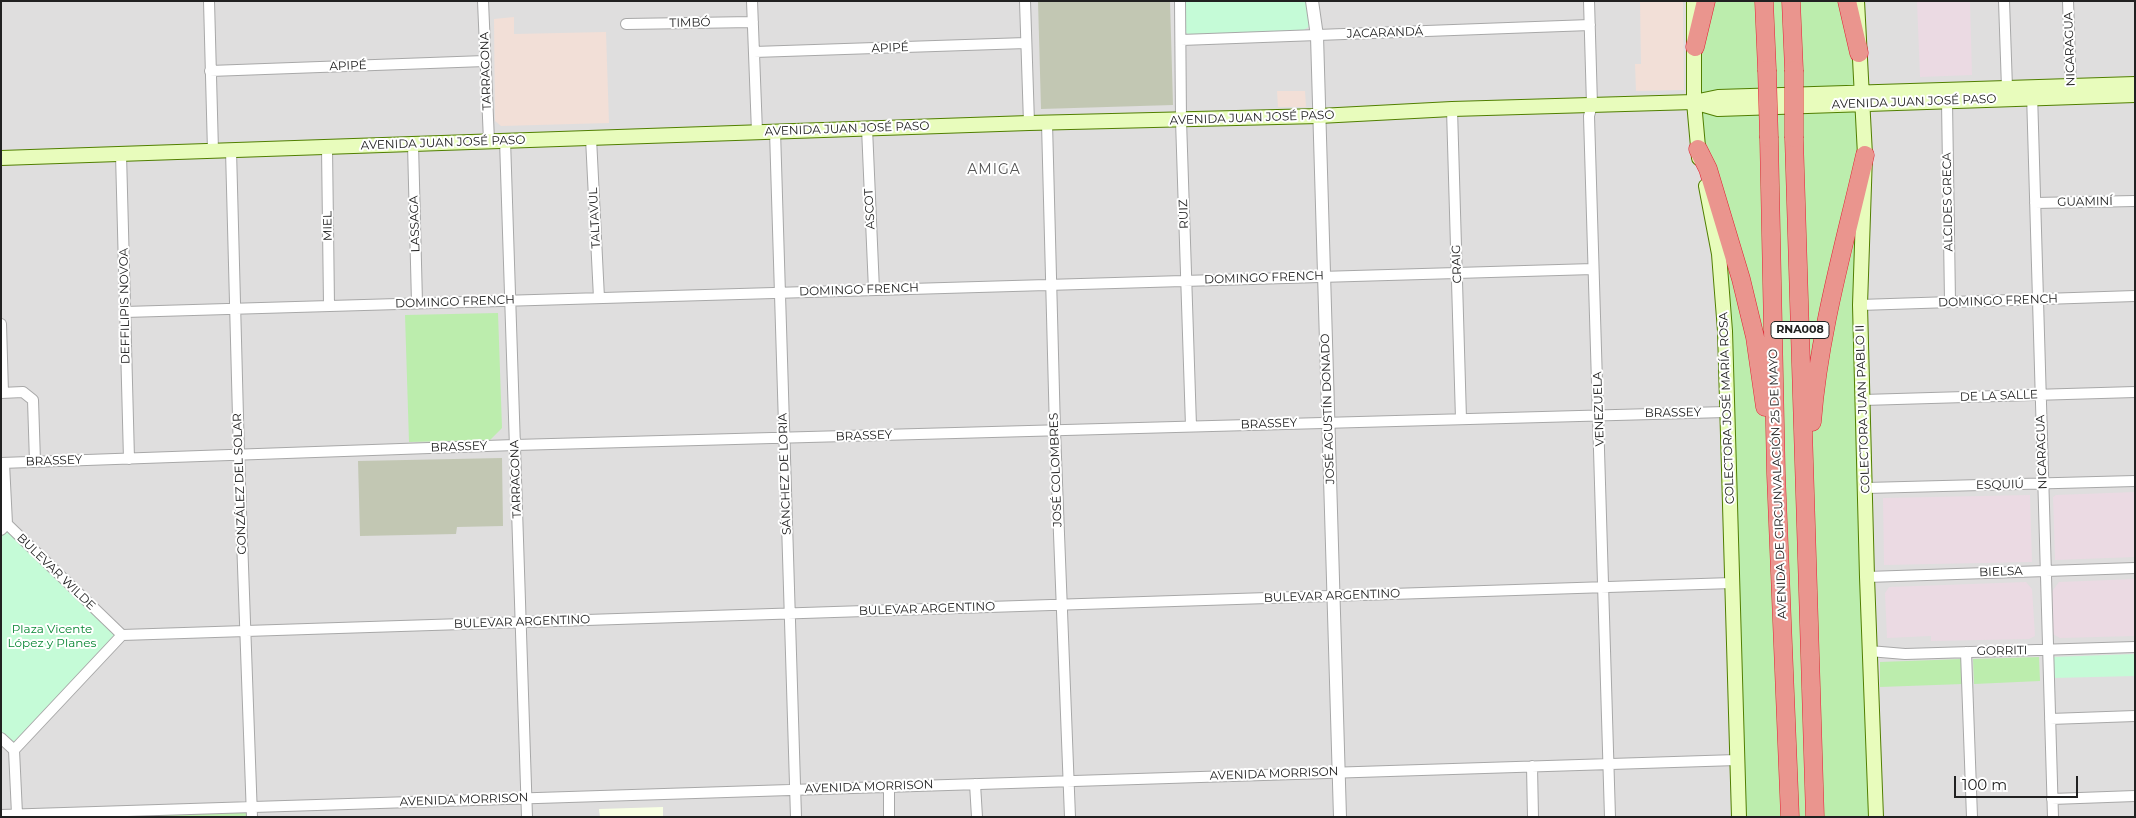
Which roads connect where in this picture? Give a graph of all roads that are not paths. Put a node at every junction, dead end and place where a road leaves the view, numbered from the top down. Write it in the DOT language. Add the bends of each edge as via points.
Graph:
graph roads {
  1 [pos="208,1"];
  2 [pos="483,1"];
  3 [pos="752,1"];
  4 [pos="1025,1"];
  5 [pos="1180,1"];
  6 [pos="1312,1"];
  7 [pos="1589,1"];
  8 [pos="1694,1"];
  9 [pos="1706,1"];
  10 [pos="1764,1"];
  11 [pos="1790,1"];
  12 [pos="1847,1"];
  13 [pos="1857,1"];
  14 [pos="2004,1"];
  15 [pos="2068,1"];
  16 [pos="753,22"];
  17 [pos="626,24"];
  18 [pos="1590,25"];
  19 [pos="1316,36"];
  20 [pos="1181,40"];
  21 [pos="1026,43"];
  22 [pos="1695,47"];
  23 [pos="754,52"];
  24 [pos="1859,53"];
  25 [pos="485,61"];
  26 [pos="210,71"];
  27 [pos="2135,84"];
  28 [pos="2006,88"];
  29 [pos="2071,92"];
  30 [pos="2032,93"];
  31 [pos="2135,95"];
  32 [pos="1863,98"];
  33 [pos="1947,101"];
  34 [pos="1694,102"];
  35 [pos="1592,105"];
  36 [pos="1452,109"];
  37 [pos="1319,116"];
  38 [pos="1181,120"];
  39 [pos="1029,123"];
  40 [pos="1047,123"];
  41 [pos="867,128"];
  42 [pos="775,131"];
  43 [pos="757,132"];
  44 [pos="591,138"];
  45 [pos="506,140"];
  46 [pos="488,142"];
  47 [pos="413,144"];
  48 [pos="327,147"];
  49 [pos="1698,149"];
  50 [pos="231,150"];
  51 [pos="213,151"];
  52 [pos="122,154"];
  53 [pos="1865,155"];
  54 [pos="1,158"];
  55 [pos="2135,201"];
  56 [pos="2035,203"];
  57 [pos="1593,268"];
  58 [pos="1457,273"];
  59 [pos="1324,275"];
  60 [pos="1186,281"];
  61 [pos="1051,285"];
  62 [pos="874,290"];
  63 [pos="780,293"];
  64 [pos="2135,296"];
  65 [pos="599,298"];
  66 [pos="2038,299"];
  67 [pos="510,300"];
  68 [pos="1950,302"];
  69 [pos="417,303"];
  70 [pos="1860,305"];
  71 [pos="329,306"];
  72 [pos="236,309"];
  73 [pos="125,312"];
  74 [pos="1,324"];
  75 [pos="2135,392"];
  76 [pos="2,393"];
  77 [pos="2040,395"];
  78 [pos="1863,400"];
  79 [pos="1726,412"];
  80 [pos="1599,415"];
  81 [pos="1462,418"];
  82 [pos="1328,422"];
  83 [pos="1192,426"];
  84 [pos="1055,431"];
  85 [pos="784,438"];
  86 [pos="515,446"];
  87 [pos="239,455"];
  88 [pos="129,459"];
  89 [pos="35,462"];
  90 [pos="3,463"];
  91 [pos="1776,474"];
  92 [pos="2135,481"];
  93 [pos="2043,484"];
  94 [pos="1866,488"];
  95 [pos="1805,522"];
  96 [pos="4,527"];
  97 [pos="2135,568"];
  98 [pos="2046,571"];
  99 [pos="1867,577"];
  100 [pos="1732,583"];
  101 [pos="1604,587"];
  102 [pos="1334,596"];
  103 [pos="1061,604"];
  104 [pos="790,613"];
  105 [pos="520,622"];
  106 [pos="245,631"];
  107 [pos="122,635"];
  108 [pos="2135,648"];
  109 [pos="2048,650"];
  110 [pos="1869,651"];
  111 [pos="1966,652"];
  112 [pos="2135,716"];
  113 [pos="2050,719"];
  114 [pos="1,738"];
  115 [pos="14,750"];
  116 [pos="1737,760"];
  117 [pos="1608,764"];
  118 [pos="1532,766"];
  119 [pos="1339,772"];
  120 [pos="1068,781"];
  121 [pos="976,784"];
  122 [pos="889,787"];
  123 [pos="795,790"];
  124 [pos="2135,796"];
  125 [pos="526,798"];
  126 [pos="2052,799"];
  127 [pos="252,812"];
  128 [pos="17,814"];
  129 [pos="1,815"];
  130 [pos="527,817"];
  131 [pos="796,817"];
  132 [pos="889,817"];
  133 [pos="977,817"];
  134 [pos="1070,817"];
  135 [pos="1340,817"];
  136 [pos="1533,817"];
  137 [pos="1610,817"];
  138 [pos="1739,817"];
  139 [pos="1790,817"];
  140 [pos="1815,817"];
  141 [pos="1876,817"];
  142 [pos="1972,817"];
  143 [pos="2053,817"];
  1 -- 26 [label="street"];
  2 -- 25 [label="street, TARRAGONA"];
  3 -- 16 [label="street"];
  4 -- 21 [label="street"];
  5 -- 20 [label="street, RUIZ"];
  6 -- 19 [label="street, JOSÉ AGUSTÍN DONADO"];
  7 -- 18 [label="street, VENEZUELA"];
  8 -- 22 [label="main road, COLECTORA JOSÉ MARÍA ROSA"];
  9 -- 22 [label="highway"];
  10 -- 91 [label="highway, AVENIDA DE CIRCUNVALACIÓN 25 DE MAYO / RNA008, bridge"];
  11 -- 95 [label="highway, AVENIDA DE CIRCUNVALACIÓN 25 DE MAYO / RNA008, bridge"];
  12 -- 24 [label="highway"];
  13 -- 24 [label="main road, COLECTORA JUAN PABLO II"];
  14 -- 28 [label="street"];
  15 -- 29 [label="street, NICARAGUA"];
  16 -- 17 [label="street, TIMBÓ"];
  16 -- 23 [label="street"];
  18 -- 19 [label="street, JACARANDÁ"];
  18 -- 35 [label="street, VENEZUELA"];
  19 -- 20 [label="street, JACARANDÁ"];
  19 -- 37 [label="street, JOSÉ AGUSTÍN DONADO"];
  20 -- 38 [label="street, RUIZ"];
  21 -- 23 [label="street, APIPÉ"];
  21 -- 39 [label="street"];
  22 -- 34 [label="main road, COLECTORA JOSÉ MARÍA ROSA"];
  23 -- 43 [label="street"];
  24 -- 32 [label="main road, COLECTORA JUAN PABLO II"];
  25 -- 26 [label="street, APIPÉ"];
  25 -- 46 [label="street, TARRAGONA"];
  26 -- 51 [label="street"];
  27 -- 29 [label="main road, AVENIDA JUAN JOSÉ PASO"];
  28 -- 30 [label="main road, AVENIDA JUAN JOSÉ PASO"];
  28 -- 32 [label="main road, AVENIDA JUAN JOSÉ PASO"];
  29 -- 30 [label="main road, AVENIDA JUAN JOSÉ PASO"];
  29 -- 31 [label="main road, AVENIDA JUAN JOSÉ PASO"];
  30 -- 33 [label="main road, AVENIDA JUAN JOSÉ PASO"];
  30 -- 56 [label="street, NICARAGUA"];
  32 -- 33 [label="main road, AVENIDA JUAN JOSÉ PASO"];
  32 -- 34 [label="main road, AVENIDA JUAN JOSÉ PASO" via="1718,109"];
  32 -- 53 [label="main road, COLECTORA JUAN PABLO II"];
  33 -- 68 [label="street, ALCIDES GRECA"];
  34 -- 35 [label="main road, AVENIDA JUAN JOSÉ PASO"];
  34 -- 49 [label="main road, COLECTORA JOSÉ MARÍA ROSA"];
  35 -- 36 [label="main road, AVENIDA JUAN JOSÉ PASO"];
  35 -- 57 [label="street, VENEZUELA" via="1589,116"];
  36 -- 37 [label="main road, AVENIDA JUAN JOSÉ PASO"];
  36 -- 58 [label="street, CRAIG"];
  37 -- 38 [label="main road, AVENIDA JUAN JOSÉ PASO"];
  37 -- 59 [label="street, JOSÉ AGUSTÍN DONADO"];
  38 -- 40 [label="main road, AVENIDA JUAN JOSÉ PASO"];
  38 -- 60 [label="street, RUIZ"];
  39 -- 40 [label="main road, AVENIDA JUAN JOSÉ PASO"];
  39 -- 41 [label="main road, AVENIDA JUAN JOSÉ PASO"];
  40 -- 61 [label="street, JOSÉ COLOMBRES"];
  41 -- 42 [label="main road, AVENIDA JUAN JOSÉ PASO"];
  41 -- 62 [label="street, ASCOT"];
  42 -- 43 [label="main road, AVENIDA JUAN JOSÉ PASO"];
  42 -- 63 [label="street, SÁNCHEZ DE LORIA"];
  43 -- 44 [label="main road, AVENIDA JUAN JOSÉ PASO"];
  44 -- 45 [label="main road, AVENIDA JUAN JOSÉ PASO"];
  44 -- 65 [label="street, TALTAVUL"];
  45 -- 46 [label="main road, AVENIDA JUAN JOSÉ PASO"];
  45 -- 67 [label="street, TARRAGONA"];
  46 -- 47 [label="main road, AVENIDA JUAN JOSÉ PASO"];
  47 -- 48 [label="main road, AVENIDA JUAN JOSÉ PASO"];
  47 -- 69 [label="street, LASSAGA"];
  48 -- 50 [label="main road, AVENIDA JUAN JOSÉ PASO"];
  48 -- 71 [label="street, MIEL"];
  49 -- 79 [label="main road, COLECTORA JOSÉ MARÍA ROSA" via="1722,274"];
  49 -- 91 [label="highway" via="1708,168 1741,279 1753,329"];
  50 -- 51 [label="main road, AVENIDA JUAN JOSÉ PASO"];
  50 -- 72 [label="street, GONZÁLEZ DEL SOLAR"];
  51 -- 52 [label="main road, AVENIDA JUAN JOSÉ PASO"];
  52 -- 54 [label="main road, AVENIDA JUAN JOSÉ PASO"];
  52 -- 73 [label="street, DEFFILIPIS NOVOA"];
  53 -- 70 [label="main road, COLECTORA JUAN PABLO II"];
  53 -- 95 [label="highway" via="1819,364"];
  55 -- 56 [label="street, GUAMINÍ"];
  56 -- 66 [label="street, NICARAGUA"];
  57 -- 58 [label="street, DOMINGO FRENCH"];
  57 -- 80 [label="street, VENEZUELA"];
  58 -- 59 [label="street, DOMINGO FRENCH"];
  58 -- 81 [label="street, CRAIG"];
  59 -- 60 [label="street, DOMINGO FRENCH"];
  59 -- 82 [label="street, JOSÉ AGUSTÍN DONADO"];
  60 -- 61 [label="street, DOMINGO FRENCH"];
  60 -- 83 [label="street, RUIZ"];
  61 -- 62 [label="street, DOMINGO FRENCH"];
  61 -- 84 [label="street, JOSÉ COLOMBRES"];
  62 -- 63 [label="street, DOMINGO FRENCH"];
  63 -- 65 [label="street, DOMINGO FRENCH"];
  63 -- 85 [label="street, SÁNCHEZ DE LORIA"];
  64 -- 66 [label="street, DOMINGO FRENCH"];
  65 -- 67 [label="street, DOMINGO FRENCH"];
  66 -- 68 [label="street, DOMINGO FRENCH"];
  66 -- 77 [label="street, NICARAGUA"];
  67 -- 69 [label="street, DOMINGO FRENCH"];
  67 -- 86 [label="street, TARRAGONA"];
  68 -- 70 [label="street, DOMINGO FRENCH"];
  69 -- 71 [label="street, DOMINGO FRENCH"];
  70 -- 78 [label="main road, COLECTORA JUAN PABLO II"];
  71 -- 72 [label="street, DOMINGO FRENCH"];
  72 -- 73 [label="street, DOMINGO FRENCH"];
  72 -- 87 [label="street, GONZÁLEZ DEL SOLAR"];
  73 -- 88 [label="street, DEFFILIPIS NOVOA"];
  74 -- 76 [label="street"];
  75 -- 77 [label="street, DE LA SALLE"];
  76 -- 89 [label="street" via="23,392 33,400"];
  77 -- 78 [label="street, DE LA SALLE"];
  77 -- 93 [label="street, NICARAGUA"];
  78 -- 94 [label="main road, COLECTORA JUAN PABLO II"];
  79 -- 80 [label="street, BRASSEY"];
  79 -- 100 [label="main road, COLECTORA JOSÉ MARÍA ROSA"];
  80 -- 81 [label="street, BRASSEY"];
  80 -- 101 [label="street, VENEZUELA"];
  81 -- 82 [label="street, BRASSEY"];
  82 -- 83 [label="street, BRASSEY"];
  82 -- 102 [label="street, JOSÉ AGUSTÍN DONADO"];
  83 -- 84 [label="street, BRASSEY"];
  84 -- 85 [label="street, BRASSEY"];
  84 -- 103 [label="street, JOSÉ COLOMBRES"];
  85 -- 86 [label="street, BRASSEY"];
  85 -- 104 [label="street, SÁNCHEZ DE LORIA"];
  86 -- 87 [label="street, BRASSEY"];
  86 -- 105 [label="street, TARRAGONA"];
  87 -- 88 [label="street, BRASSEY"];
  87 -- 106 [label="street, GONZÁLEZ DEL SOLAR"];
  88 -- 89 [label="street, BRASSEY"];
  89 -- 90 [label="street, BRASSEY"];
  90 -- 96 [label="street, BULEVAR WILDE"];
  91 -- 139 [label="highway, AVENIDA DE CIRCUNVALACIÓN 25 DE MAYO / RNA008"];
  92 -- 93 [label="street, ESQUIÚ"];
  93 -- 94 [label="street, ESQUIÚ"];
  93 -- 98 [label="street, NICARAGUA"];
  94 -- 99 [label="main road, COLECTORA JUAN PABLO II"];
  95 -- 140 [label="highway, AVENIDA DE CIRCUNVALACIÓN 25 DE MAYO / RNA008"];
  96 -- 107 [label="street, BULEVAR WILDE"];
  97 -- 98 [label="street, BIELSA"];
  98 -- 99 [label="street, BIELSA"];
  98 -- 109 [label="street, NICARAGUA"];
  99 -- 110 [label="main road, COLECTORA JUAN PABLO II"];
  100 -- 101 [label="street, BULEVAR ARGENTINO"];
  100 -- 116 [label="main road, COLECTORA JOSÉ MARÍA ROSA"];
  101 -- 102 [label="street, BULEVAR ARGENTINO"];
  101 -- 117 [label="street, VENEZUELA"];
  102 -- 103 [label="street, BULEVAR ARGENTINO"];
  102 -- 119 [label="street, JOSÉ AGUSTÍN DONADO"];
  103 -- 104 [label="street, BULEVAR ARGENTINO"];
  103 -- 120 [label="street, JOSÉ COLOMBRES"];
  104 -- 105 [label="street, BULEVAR ARGENTINO"];
  104 -- 123 [label="street, SÁNCHEZ DE LORIA"];
  105 -- 106 [label="street, BULEVAR ARGENTINO"];
  105 -- 125 [label="street, TARRAGONA"];
  106 -- 107 [label="street, BULEVAR ARGENTINO"];
  106 -- 127 [label="street, GONZÁLEZ DEL SOLAR"];
  107 -- 115 [label="street"];
  108 -- 109 [label="street, GORRITI"];
  109 -- 111 [label="street, GORRITI"];
  109 -- 113 [label="street, NICARAGUA"];
  110 -- 111 [label="street, GORRITI" via="1905,654"];
  110 -- 141 [label="main road, COLECTORA JUAN PABLO II"];
  111 -- 142 [label="street"];
  112 -- 113 [label="street"];
  113 -- 126 [label="street, NICARAGUA"];
  114 -- 115 [label="street"];
  115 -- 128 [label="street"];
  116 -- 117 [label="street, AVENIDA MORRISON"];
  116 -- 138 [label="main road, COLECTORA JOSÉ MARÍA ROSA"];
  117 -- 118 [label="street, AVENIDA MORRISON"];
  117 -- 137 [label="street, VENEZUELA"];
  118 -- 119 [label="street, AVENIDA MORRISON"];
  118 -- 136 [label="street"];
  119 -- 120 [label="street, AVENIDA MORRISON"];
  119 -- 135 [label="street, JOSÉ AGUSTÍN DONADO"];
  120 -- 121 [label="street, AVENIDA MORRISON"];
  120 -- 134 [label="street, JOSÉ COLOMBRES"];
  121 -- 122 [label="street, AVENIDA MORRISON"];
  121 -- 133 [label="street"];
  122 -- 123 [label="street, AVENIDA MORRISON"];
  122 -- 132 [label="street"];
  123 -- 125 [label="street, AVENIDA MORRISON"];
  123 -- 131 [label="street, SÁNCHEZ DE LORIA"];
  124 -- 126 [label="street"];
  125 -- 127 [label="street, AVENIDA MORRISON"];
  125 -- 130 [label="street, TARRAGONA"];
  126 -- 143 [label="street, NICARAGUA"];
  127 -- 128 [label="street, AVENIDA MORRISON"];
  128 -- 129 [label="street, AVENIDA MORRISON"];
}
